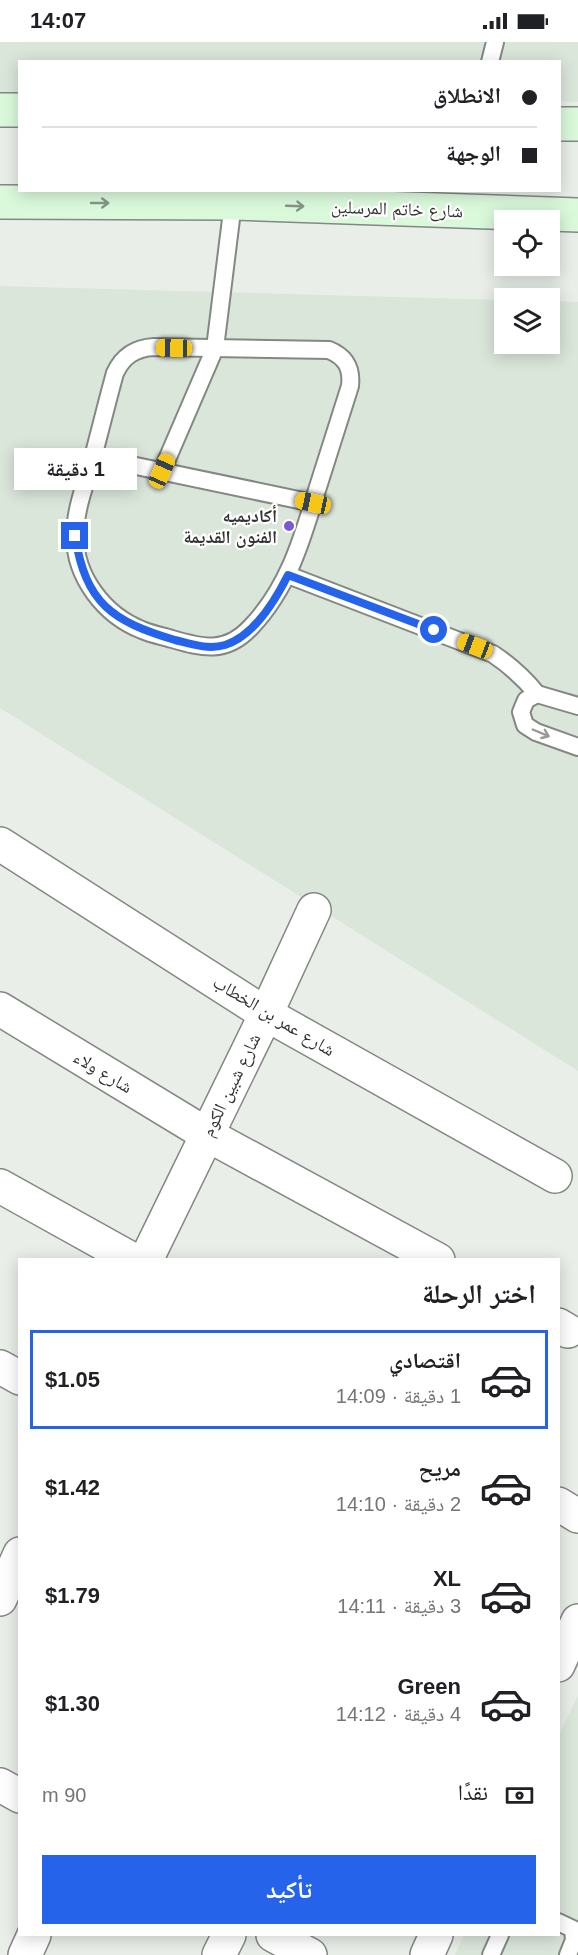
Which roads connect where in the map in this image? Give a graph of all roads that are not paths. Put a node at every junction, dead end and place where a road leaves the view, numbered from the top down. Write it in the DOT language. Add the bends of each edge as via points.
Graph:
graph roads {
  1 [pos="495,42"];
  2 [pos="490,60"];
  3 [pos="0,110"];
  4 [pos="18,110"];
  5 [pos="561,124"];
  6 [pos="578,124"];
  7 [pos="50,196"];
  8 [pos="187,197"];
  9 [pos="0,202"];
  10 [pos="233,204"];
  11 [pos="578,215"];
  12 [pos="215,348"];
  13 [pos="93,457"];
  14 [pos="162,471"];
  15 [pos="313,503"];
  16 [pos="288,575"];
  17 [pos="537,694"];
  18 [pos="578,706"];
  19 [pos="578,747"];
  20 [pos="0,844"];
  21 [pos="314,910"];
  22 [pos="0,1009"];
  23 [pos="266,1014"];
  24 [pos="206,1134"];
  25 [pos="555,1176"];
  26 [pos="0,1186"];
  27 [pos="129,1258"];
  28 [pos="147,1258"];
  29 [pos="434,1258"];
  30 [pos="0,1367"];
  31 [pos="18,1377"];
  32 [pos="560,1505"];
  33 [pos="578,1516"];
  34 [pos="18,1558"];
  35 [pos="0,1599"];
  36 [pos="578,1621"];
  37 [pos="560,1661"];
  38 [pos="0,1785"];
  39 [pos="18,1795"];
  40 [pos="560,1923"];
  41 [pos="34,1936"];
  42 [pos="228,1936"];
  43 [pos="275,1936"];
  44 [pos="436,1936"];
  45 [pos="496,1936"];
  46 [pos="25,1955"];
  47 [pos="219,1955"];
  48 [pos="310,1955"];
  49 [pos="427,1955"];
  50 [pos="491,1955"];
  51 [pos="568,1955"];
  1 -- 2 [label="lane"];
  3 -- 4 [label="main road"];
  5 -- 6 [label="main road"];
  7 -- 8 [label="main road, شارع خاتم المرسلين, one-way"];
  7 -- 9 [label="main road, شارع خاتم المرسلين"];
  8 -- 10 [label="main road, شارع خاتم المرسلين"];
  10 -- 11 [label="main road, شارع خاتم المرسلين, one-way"];
  10 -- 12 [label="lane"];
  12 -- 13 [label="lane" via="142,348 125,357 115,373"];
  12 -- 14 [label="lane"];
  12 -- 15 [label="lane" via="329,350 345,360 350,368 350,386"];
  13 -- 14 [label="lane"];
  13 -- 16 [label="lane" via="75,536 84,575 93,593 114,615 141,630 213,648 250,629"];
  14 -- 15 [label="lane"];
  15 -- 16 [label="lane"];
  16 -- 17 [label="lane" via="493,654 518,672"];
  17 -- 18 [label="lane"];
  17 -- 19 [label="lane, one-way" via="526,700 520,712 525,725"];
  20 -- 23 [label="street, شارع عمر بن الخطاب"];
  21 -- 23 [label="street, شارع شبين الكوم"];
  22 -- 24 [label="street, شارع ولاء"];
  23 -- 24 [label="street, شارع شبين الكوم"];
  23 -- 25 [label="street, شارع عمر بن الخطاب"];
  24 -- 28 [label="street, شارع شبين الكوم"];
  24 -- 29 [label="street, شارع ولاء"];
  26 -- 27 [label="street"];
  30 -- 31 [label="street"];
  32 -- 33 [label="street"];
  34 -- 35 [label="street"];
  36 -- 37 [label="street"];
  38 -- 39 [label="street"];
  40 -- 51 [label="lane" via="573,1929 575,1936"];
  41 -- 46 [label="street"];
  42 -- 47 [label="street"];
  43 -- 48 [label="street"];
  44 -- 49 [label="street"];
  45 -- 50 [label="lane"];
}
